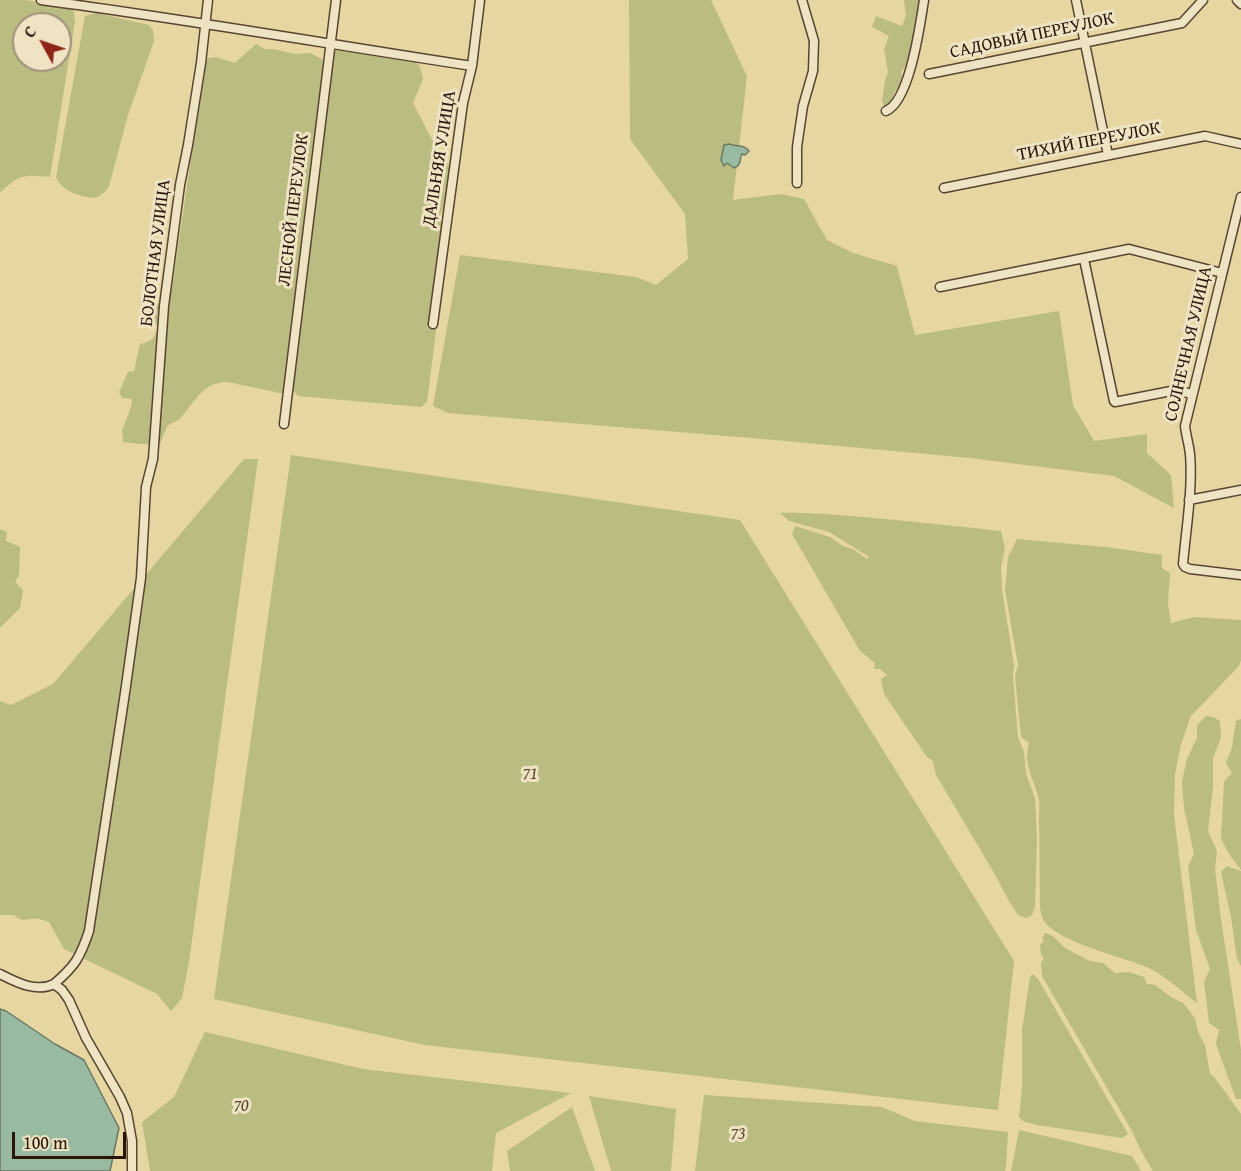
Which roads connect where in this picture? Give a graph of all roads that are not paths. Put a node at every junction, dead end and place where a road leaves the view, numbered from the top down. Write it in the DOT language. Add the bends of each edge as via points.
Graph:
graph roads {
  1 [pos="41,0"];
  2 [pos="208,0"];
  3 [pos="336,0"];
  4 [pos="480,0"];
  5 [pos="802,0"];
  6 [pos="924,0"];
  7 [pos="1076,0"];
  8 [pos="1203,0"];
  9 [pos="1237,0"];
  10 [pos="1241,4"];
  11 [pos="205,24"];
  12 [pos="1085,42"];
  13 [pos="331,44"];
  14 [pos="472,66"];
  15 [pos="929,74"];
  16 [pos="886,111"];
  17 [pos="1241,144"];
  18 [pos="1108,155"];
  19 [pos="797,183"];
  20 [pos="944,188"];
  21 [pos="1241,197"];
  22 [pos="1084,259"];
  23 [pos="1222,273"];
  24 [pos="940,287"];
  25 [pos="433,324"];
  26 [pos="1192,394"];
  27 [pos="284,424"];
  28 [pos="1241,490"];
  29 [pos="1189,500"];
  30 [pos="1241,575"];
  31 [pos="0,974"];
  32 [pos="54,984"];
  33 [pos="132,1171"];
  1 -- 11 [label="street"];
  2 -- 11 [label="street, БОЛОТНАЯ УЛИЦА"];
  3 -- 13 [label="street, ЛЕСНОЙ ПЕРЕУЛОК"];
  4 -- 14 [label="street, ДАЛЬНЯЯ УЛИЦА"];
  5 -- 19 [label="street" via="813,40 813,71 797,147"];
  6 -- 16 [label="street" via="909,75 895,105"];
  7 -- 12 [label="street"];
  8 -- 12 [label="street, САДОВЫЙ ПЕРЕУЛОК" via="1182,23"];
  9 -- 10 [label="street"];
  11 -- 13 [label="street"];
  11 -- 32 [label="street, БОЛОТНАЯ УЛИЦА" via="164,306 141,578 89,931 72,968"];
  12 -- 15 [label="street, САДОВЫЙ ПЕРЕУЛОК"];
  12 -- 18 [label="street"];
  13 -- 14 [label="street"];
  13 -- 27 [label="street, ЛЕСНОЙ ПЕРЕУЛОК"];
  14 -- 25 [label="street, ДАЛЬНЯЯ УЛИЦА" via="463,103"];
  17 -- 18 [label="street, ТИХИЙ ПЕРЕУЛОК" via="1205,136"];
  18 -- 20 [label="street, ТИХИЙ ПЕРЕУЛОК"];
  21 -- 23 [label="street, СОЛНЕЧНАЯ УЛИЦА"];
  22 -- 23 [label="street" via="1129,249"];
  22 -- 24 [label="street"];
  22 -- 26 [label="street" via="1114,401 1176,390"];
  23 -- 26 [label="street, СОЛНЕЧНАЯ УЛИЦА"];
  26 -- 29 [label="street, СОЛНЕЧНАЯ УЛИЦА" via="1185,426 1190,454"];
  28 -- 29 [label="street"];
  29 -- 30 [label="street, СОЛНЕЧНАЯ УЛИЦА" via="1185,567"];
  31 -- 32 [label="street" via="36,988"];
  32 -- 33 [label="street" via="69,1000 127,1113"];
}
